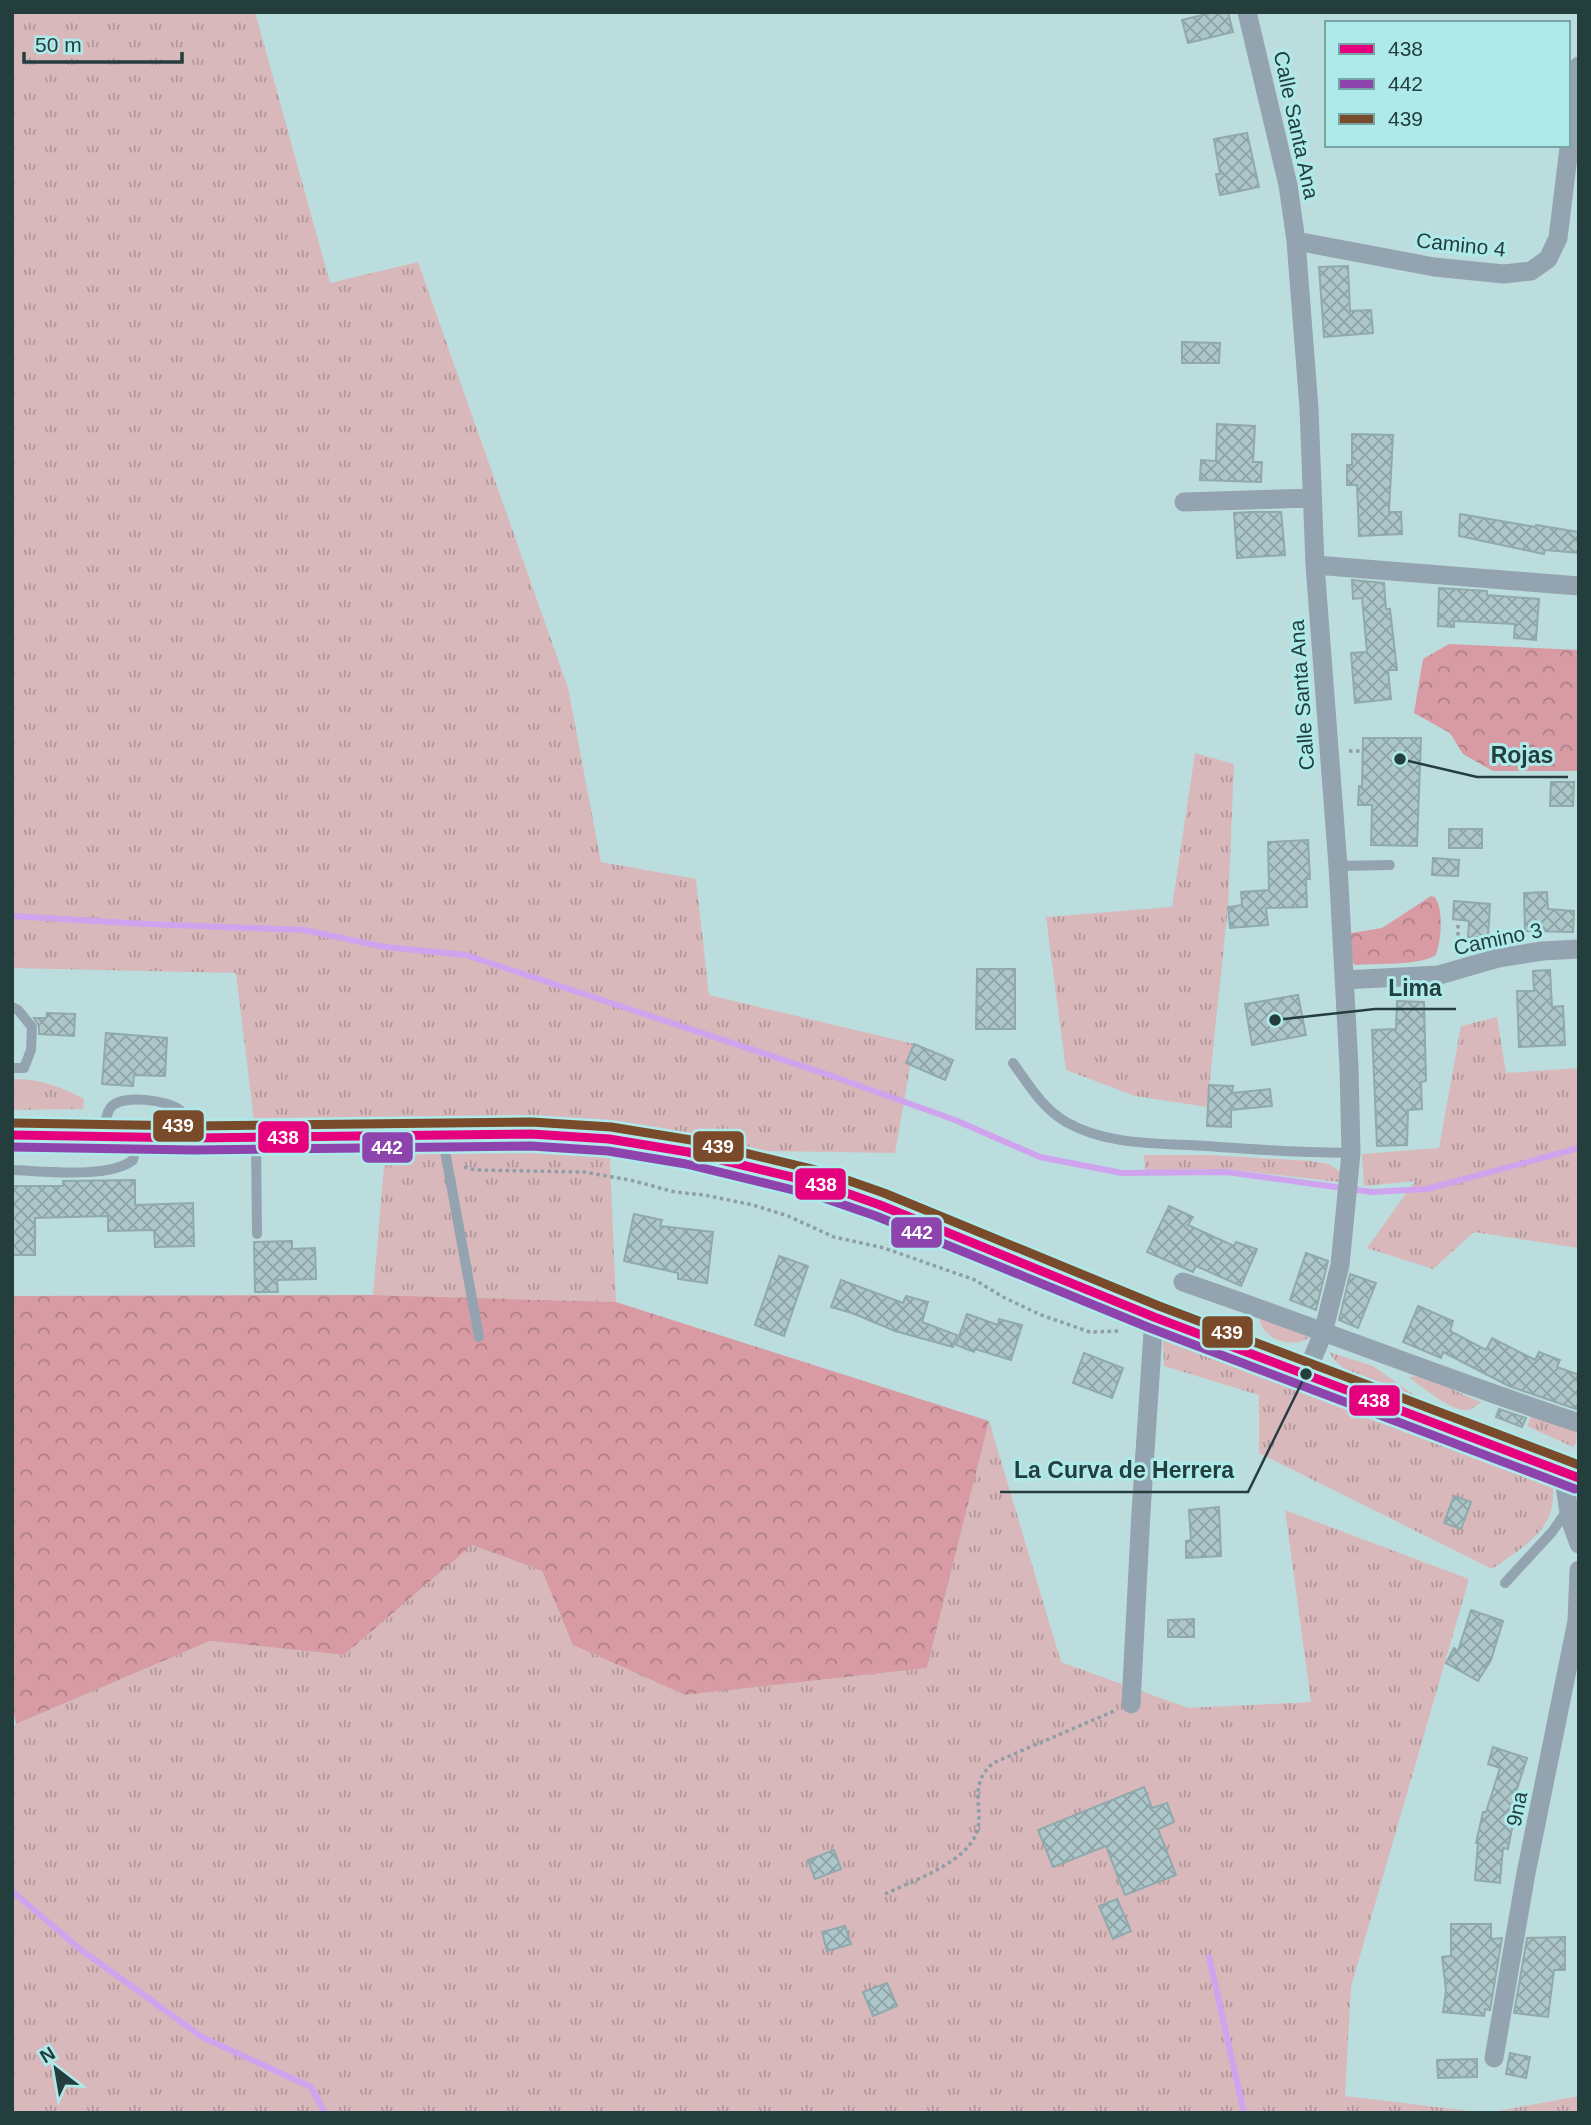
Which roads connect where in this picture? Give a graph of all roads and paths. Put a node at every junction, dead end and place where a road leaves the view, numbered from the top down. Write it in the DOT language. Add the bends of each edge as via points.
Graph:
graph roads {
  1 [pos="1247,12"];
  2 [pos="1579,66"];
  3 [pos="1570,140"];
  4 [pos="1569,147"];
  5 [pos="1296,241"];
  6 [pos="1312,498"];
  7 [pos="1184,502"];
  8 [pos="1315,565"];
  9 [pos="1579,586"];
  10 [pos="1390,865"];
  11 [pos="1338,866"];
  12 [pos="1579,949"];
  13 [pos="1343,980"];
  14 [pos="12,1007"];
  15 [pos="1013,1063"];
  16 [pos="12,1068"];
  17 [pos="12,1135"];
  18 [pos="444,1136"];
  19 [pos="104,1137"];
  20 [pos="256,1137"];
  21 [pos="138,1138"];
  22 [pos="193,1138"];
  23 [pos="1350,1160"];
  24 [pos="12,1170"];
  25 [pos="257,1234"];
  26 [pos="1183,1282"];
  27 [pos="1154,1317"];
  28 [pos="1323,1334"];
  29 [pos="479,1337"];
  30 [pos="1306,1374"];
  31 [pos="1579,1423"];
  32 [pos="1574,1474"];
  33 [pos="1568,1509"];
  34 [pos="1579,1545"];
  35 [pos="1579,1570"];
  36 [pos="1505,1583"];
  37 [pos="1131,1704"];
  38 [pos="885,1894"];
  39 [pos="1494,2057"];
  1 -- 5 [label="street, Calle Santa Ana" via="1288,185"];
  2 -- 3 [label="street, Camino 4"];
  4 -- 5 [label="street, Camino 4" via="1558,238 1548,259 1531,271 1504,274 1434,267"];
  5 -- 6 [label="street, Calle Santa Ana"];
  6 -- 7 [label="street"];
  6 -- 8 [label="street, Calle Santa Ana"];
  8 -- 9 [label="street"];
  8 -- 11 [label="street, Calle Santa Ana"];
  10 -- 11 [label="lane"];
  11 -- 13 [label="street, Calle Santa Ana"];
  12 -- 13 [label="street, Camino 3" via="1498,958 1439,975"];
  13 -- 23 [label="street, Calle Santa Ana"];
  14 -- 16 [label="lane" via="32,1027 24,1068"];
  15 -- 23 [label="lane" via="1045,1107 1068,1123 1104,1136"];
  17 -- 19 [label="highway"];
  18 -- 20 [label="highway"];
  18 -- 27 [label="highway" via="531,1134 609,1139 688,1152 821,1184"];
  18 -- 27 [label="path" via="453,1160 462,1167 584,1172 753,1205 834,1237 926,1261 975,1280 1041,1315 1090,1332 1135,1328"];
  18 -- 29 [label="lane"];
  19 -- 21 [label="highway"];
  19 -- 22 [label="lane" via="113,1105 141,1099 178,1108 187,1118"];
  20 -- 22 [label="highway"];
  20 -- 25 [label="lane"];
  21 -- 22 [label="highway"];
  21 -- 24 [label="lane" via="133,1160 125,1167 103,1172"];
  23 -- 28 [label="street, Calle Santa Ana" via="1340,1265"];
  26 -- 28 [label="street"];
  27 -- 30 [label="highway"];
  27 -- 37 [label="street"];
  28 -- 30 [label="street, Calle Santa Ana"];
  28 -- 31 [label="street"];
  30 -- 32 [label="highway"];
  32 -- 33 [label="street"];
  33 -- 34 [label="street"];
  33 -- 36 [label="lane"];
  35 -- 39 [label="street, 9na" via="1577,1622"];
  37 -- 38 [label="path" via="993,1763 982,1773 975,1837 963,1853"];
}
